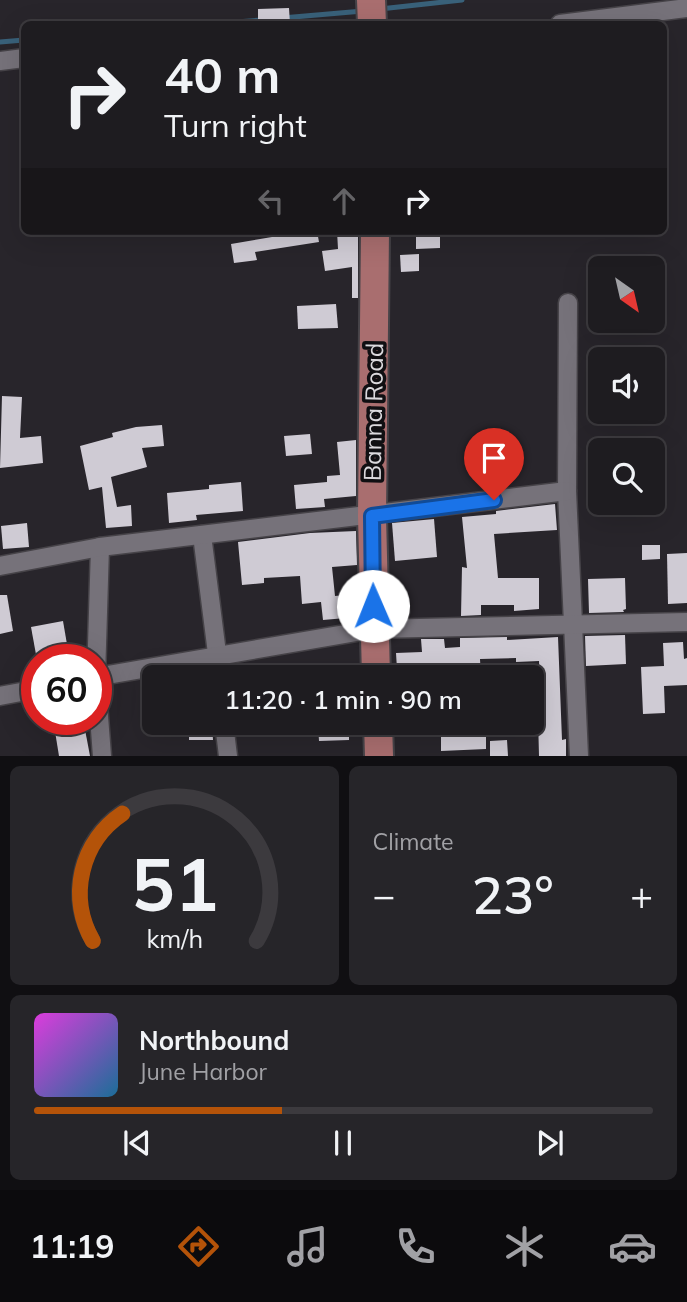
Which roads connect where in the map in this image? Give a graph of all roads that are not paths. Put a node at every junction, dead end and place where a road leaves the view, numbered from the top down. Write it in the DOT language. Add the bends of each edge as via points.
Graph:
graph roads {
  1 [pos="687,8"];
  2 [pos="584,21"];
  3 [pos="21,58"];
  4 [pos="0,61"];
  5 [pos="375,235"];
  6 [pos="568,303"];
  7 [pos="567,491"];
  8 [pos="372,516"];
  9 [pos="202,535"];
  10 [pos="100,547"];
  11 [pos="0,566"];
  12 [pos="687,622"];
  13 [pos="572,624"];
  14 [pos="374,629"];
  15 [pos="97,644"];
  16 [pos="218,656"];
  17 [pos="219,665"];
  18 [pos="376,665"];
  19 [pos="112,674"];
  20 [pos="21,692"];
  21 [pos="0,696"];
  22 [pos="101,735"];
  23 [pos="226,735"];
  24 [pos="378,735"];
  25 [pos="103,756"];
  26 [pos="228,756"];
  27 [pos="379,756"];
  28 [pos="579,756"];
  1 -- 2 [label="street"];
  3 -- 4 [label="street"];
  5 -- 8 [label="main road, Banna Road"];
  6 -- 7 [label="street"];
  7 -- 8 [label="street"];
  7 -- 13 [label="street"];
  8 -- 9 [label="street"];
  8 -- 14 [label="main road, Banna Road"];
  9 -- 10 [label="street"];
  9 -- 16 [label="street"];
  10 -- 11 [label="street"];
  10 -- 15 [label="street"];
  12 -- 13 [label="street"];
  13 -- 14 [label="street"];
  13 -- 28 [label="street"];
  14 -- 16 [label="street"];
  14 -- 18 [label="main road, Banna Road"];
  16 -- 17 [label="street"];
  16 -- 19 [label="street"];
  20 -- 21 [label="street"];
  22 -- 25 [label="street"];
  23 -- 26 [label="street"];
  24 -- 27 [label="main road"];
}
